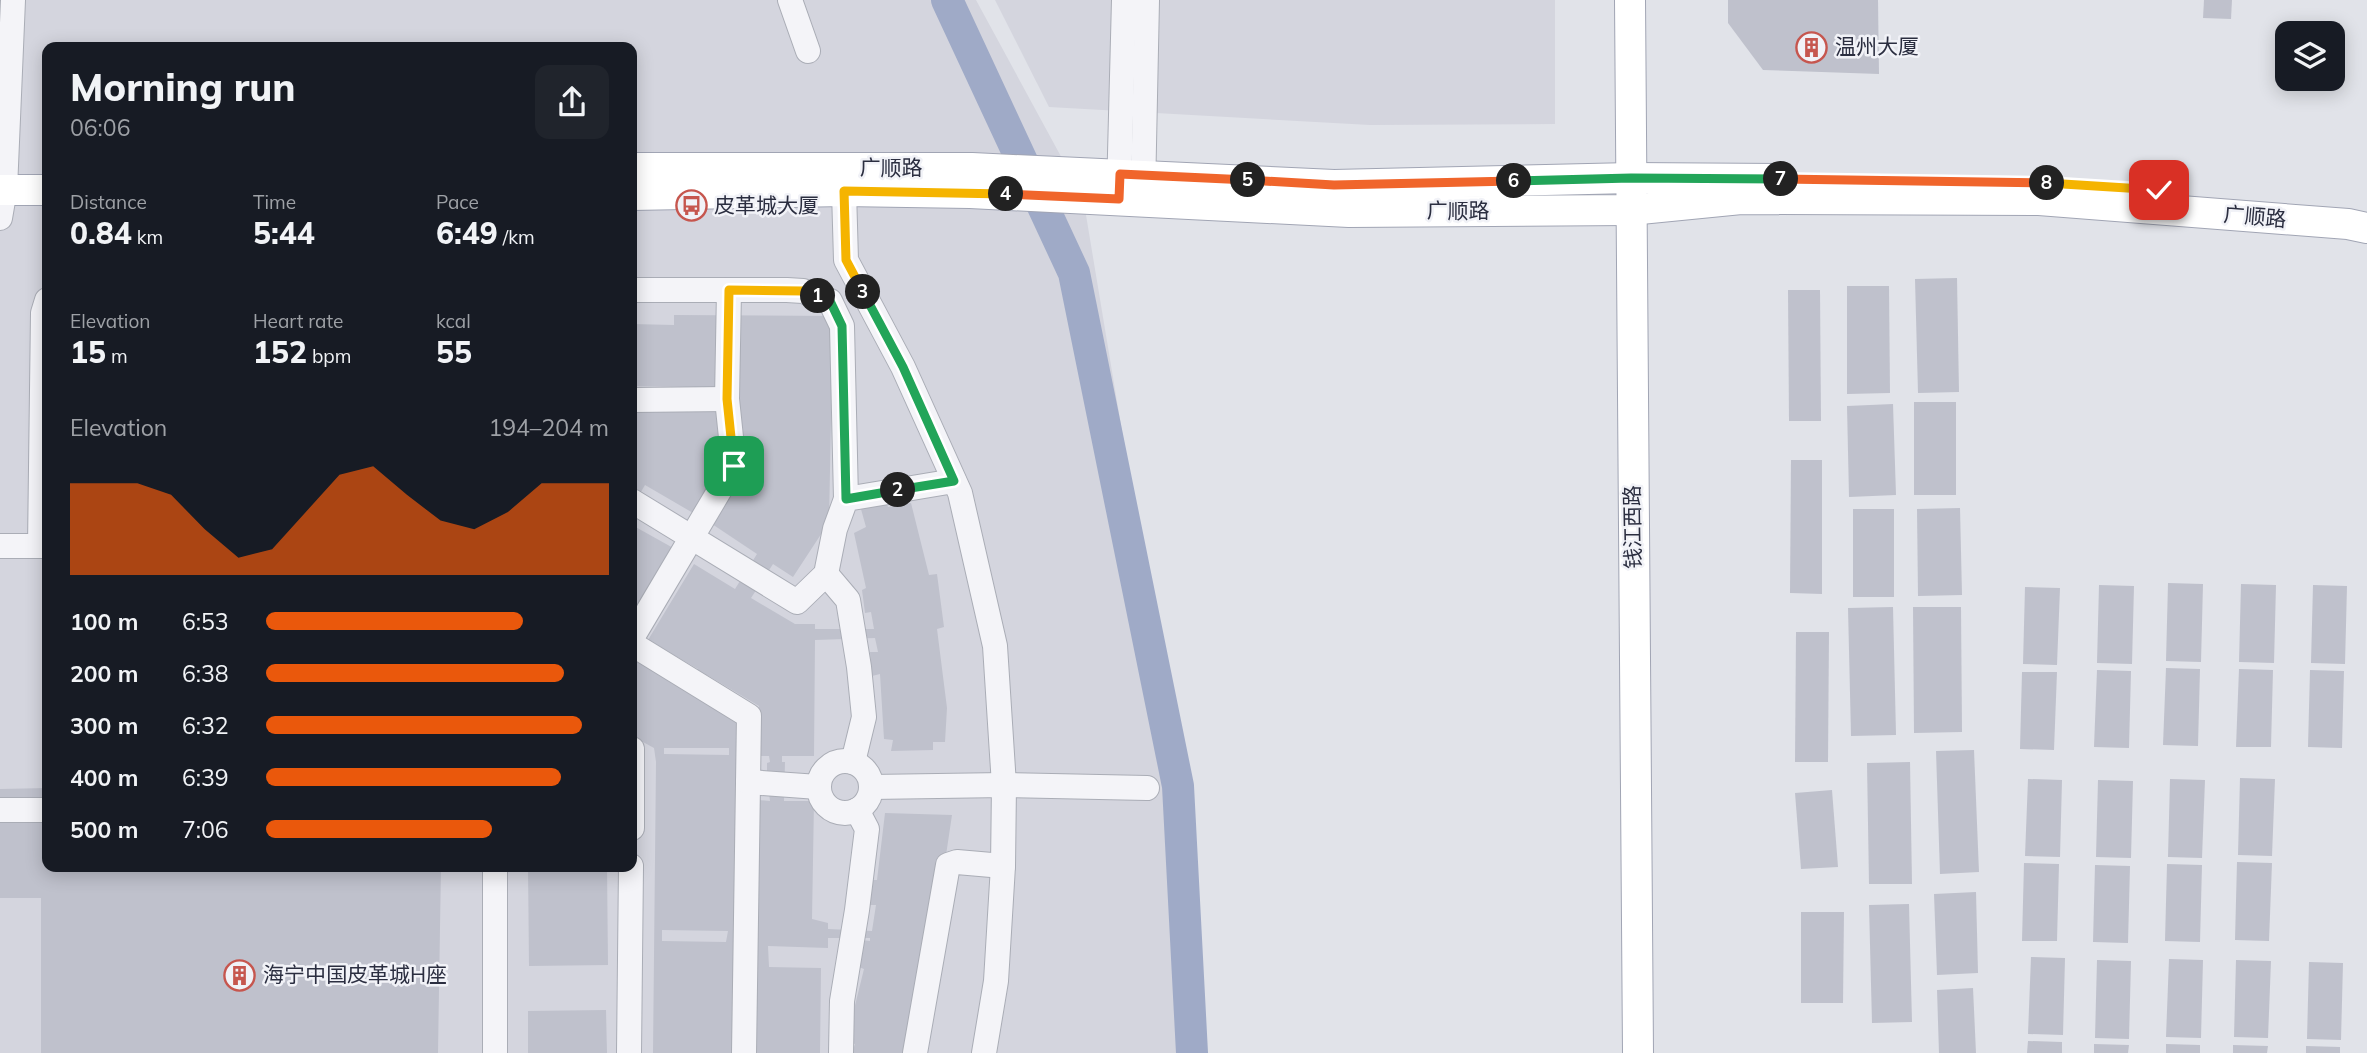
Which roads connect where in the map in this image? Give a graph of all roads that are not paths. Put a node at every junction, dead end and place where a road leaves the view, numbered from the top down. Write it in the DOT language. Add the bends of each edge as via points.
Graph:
graph roads {
  1 [pos="13,0"];
  2 [pos="790,0"];
  3 [pos="1124,0"];
  4 [pos="1147,0"];
  5 [pos="1630,0"];
  6 [pos="808,51"];
  7 [pos="637,168"];
  8 [pos="42,175"];
  9 [pos="1631,178"];
  10 [pos="971,180"];
  11 [pos="1117,186"];
  12 [pos="2,189"];
  13 [pos="42,190"];
  14 [pos="844,191"];
  15 [pos="637,195"];
  16 [pos="2367,208"];
  17 [pos="1630,210"];
  18 [pos="2367,228"];
  19 [pos="637,290"];
  20 [pos="729,290"];
  21 [pos="727,399"];
  22 [pos="637,400"];
  23 [pos="954,481"];
  24 [pos="846,499"];
  25 [pos="637,503"];
  26 [pos="692,538"];
  27 [pos="0,546"];
  28 [pos="42,546"];
  29 [pos="826,574"];
  30 [pos="637,630"];
  31 [pos="637,647"];
  32 [pos="853,762"];
  33 [pos="748,782"];
  34 [pos="1004,785"];
  35 [pos="818,786"];
  36 [pos="871,787"];
  37 [pos="1147,788"];
  38 [pos="0,810"];
  39 [pos="42,810"];
  40 [pos="857,810"];
  41 [pos="1003,866"];
  42 [pos="495,872"];
  43 [pos="631,872"];
  44 [pos="495,1053"];
  45 [pos="629,1053"];
  46 [pos="744,1053"];
  47 [pos="841,1053"];
  48 [pos="915,1053"];
  49 [pos="984,1053"];
  50 [pos="1638,1053"];
  1 -- 12 [label="street"];
  2 -- 6 [label="street"];
  3 -- 11 [label="street"];
  4 -- 11 [label="street"];
  5 -- 9 [label="main road, 钱江西路"];
  7 -- 10 [label="main road, 广顺路"];
  8 -- 12 [label="main road"];
  9 -- 11 [label="main road, 广顺路"];
  9 -- 16 [label="main road, 广顺路" via="2070,183"];
  9 -- 17 [label="main road, 钱江西路"];
  10 -- 11 [label="main road, 广顺路"];
  10 -- 14 [label="main road, 广顺路"];
  11 -- 17 [label="main road, 广顺路" via="1349,212"];
  12 -- 13 [label="main road"];
  14 -- 15 [label="main road, 广顺路"];
  14 -- 23 [label="street" via="846,260 903,367"];
  17 -- 18 [label="main road, 广顺路" via="1741,199 2039,200"];
  17 -- 50 [label="main road, 钱江西路"];
  19 -- 20 [label="street"];
  20 -- 21 [label="street"];
  20 -- 24 [label="street" via="803,291 830,301 842,326"];
  21 -- 22 [label="street"];
  21 -- 26 [label="street" via="734,466"];
  23 -- 24 [label="street"];
  23 -- 34 [label="street" via="995,646"];
  24 -- 29 [label="street"];
  25 -- 26 [label="street"];
  26 -- 29 [label="street" via="797,602"];
  26 -- 30 [label="street"];
  27 -- 28 [label="street"];
  29 -- 32 [label="street" via="848,600 859,667 864,717"];
  31 -- 33 [label="street" via="749,716"];
  32 -- 35 [label="street" via="829,765"];
  32 -- 36 [label="street" via="866,772"];
  33 -- 35 [label="street"];
  33 -- 46 [label="street"];
  34 -- 36 [label="street"];
  34 -- 37 [label="street"];
  34 -- 41 [label="street"];
  35 -- 40 [label="street" via="824,804 831,809"];
  36 -- 40 [label="street"];
  38 -- 39 [label="street"];
  40 -- 47 [label="street" via="867,829 842,1000"];
  41 -- 48 [label="street" via="948,865"];
  41 -- 49 [label="street" via="996,981"];
  42 -- 44 [label="street"];
  43 -- 45 [label="street"];
}
